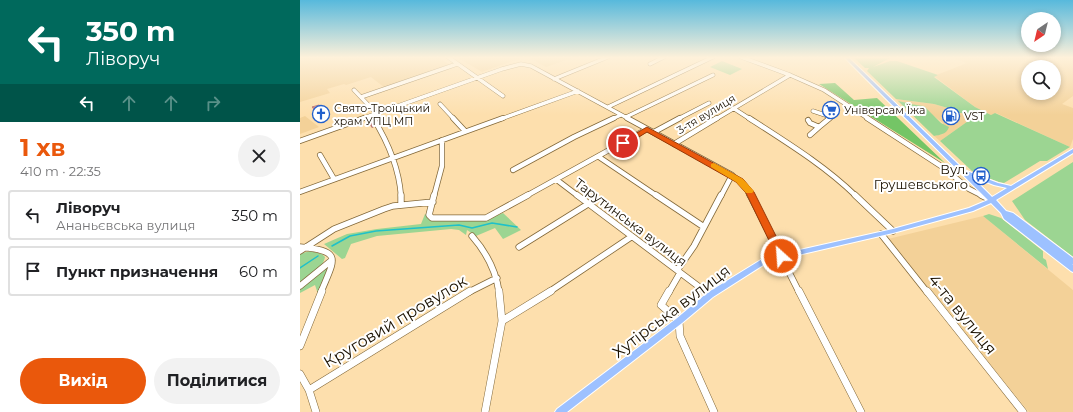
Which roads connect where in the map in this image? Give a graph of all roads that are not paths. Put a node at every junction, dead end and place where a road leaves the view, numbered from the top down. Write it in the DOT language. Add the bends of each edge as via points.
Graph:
graph roads {
  1 [pos="421,76"];
  2 [pos="474,76"];
  3 [pos="482,76"];
  4 [pos="549,76"];
  5 [pos="561,76"];
  6 [pos="673,76"];
  7 [pos="710,76"];
  8 [pos="788,76"];
  9 [pos="793,76"];
  10 [pos="866,76"];
  11 [pos="477,78"];
  12 [pos="554,79"];
  13 [pos="354,90"];
  14 [pos="578,91"];
  15 [pos="503,96"];
  16 [pos="361,97"];
  17 [pos="709,102"];
  18 [pos="440,104"];
  19 [pos="608,107"];
  20 [pos="733,108"];
  21 [pos="813,111"];
  22 [pos="374,115"];
  23 [pos="621,115"];
  24 [pos="626,117"];
  25 [pos="808,120"];
  26 [pos="819,127"];
  27 [pos="647,129"];
  28 [pos="466,131"];
  29 [pos="654,132"];
  30 [pos="810,135"];
  31 [pos="442,140"];
  32 [pos="300,141"];
  33 [pos="674,144"];
  34 [pos="1073,151"];
  35 [pos="320,155"];
  36 [pos="393,157"];
  37 [pos="599,157"];
  38 [pos="513,170"];
  39 [pos="961,170"];
  40 [pos="732,176"];
  41 [pos="334,179"];
  42 [pos="557,180"];
  43 [pos="1013,188"];
  44 [pos="300,192"];
  45 [pos="992,200"];
  46 [pos="433,202"];
  47 [pos="588,204"];
  48 [pos="401,206"];
  49 [pos="1004,212"];
  50 [pos="704,228"];
  51 [pos="893,231"];
  52 [pos="881,234"];
  53 [pos="472,236"];
  54 [pos="631,237"];
  55 [pos="519,247"];
  56 [pos="302,249"];
  57 [pos="781,256"];
  58 [pos="332,260"];
  59 [pos="1073,262"];
  60 [pos="1073,269"];
  61 [pos="680,272"];
  62 [pos="496,278"];
  63 [pos="300,286"];
  64 [pos="710,295"];
  65 [pos="502,321"];
  66 [pos="679,321"];
  67 [pos="300,346"];
  68 [pos="300,374"];
  69 [pos="309,390"];
  70 [pos="316,412"];
  71 [pos="485,412"];
  72 [pos="560,412"];
  73 [pos="714,412"];
  74 [pos="861,412"];
  75 [pos="1023,412"];
  1 -- 16 [label="street"];
  2 -- 11 [label="street"];
  3 -- 11 [label="street"];
  4 -- 12 [label="street"];
  5 -- 12 [label="street"];
  6 -- 19 [label="street"];
  7 -- 24 [label="street"];
  8 -- 20 [label="street, 3-тя вулиця"];
  9 -- 45 [label="street" via="824,90 944,168 968,189"];
  10 -- 39 [label="main road"];
  11 -- 15 [label="street"];
  11 -- 22 [label="street"];
  12 -- 14 [label="street"];
  13 -- 16 [label="street"];
  14 -- 19 [label="street"];
  14 -- 28 [label="street"];
  16 -- 22 [label="street" via="374,111"];
  17 -- 29 [label="street"];
  18 -- 28 [label="street"];
  19 -- 23 [label="street"];
  20 -- 33 [label="street, 3-тя вулиця"];
  20 -- 51 [label="street" via="838,179"];
  21 -- 26 [label="street" via="831,117"];
  22 -- 32 [label="street"];
  22 -- 36 [label="street" via="373,118"];
  23 -- 24 [label="street"];
  23 -- 38 [label="street"];
  24 -- 27 [label="street"];
  25 -- 26 [label="street" via="810,124"];
  26 -- 30 [label="street"];
  27 -- 29 [label="street"];
  27 -- 37 [label="street"];
  28 -- 31 [label="street"];
  29 -- 33 [label="street"];
  31 -- 36 [label="street"];
  31 -- 46 [label="street" via="442,166"];
  33 -- 40 [label="street"];
  34 -- 43 [label="main road, Хутірська вулиця"];
  35 -- 41 [label="street"];
  36 -- 41 [label="street"];
  36 -- 48 [label="street" via="402,197"];
  37 -- 42 [label="street"];
  37 -- 50 [label="street"];
  39 -- 43 [label="main road"];
  39 -- 45 [label="main road"];
  40 -- 50 [label="street"];
  40 -- 57 [label="street" via="750,192"];
  41 -- 44 [label="street"];
  42 -- 46 [label="street" via="486,218 432,218 429,215"];
  42 -- 47 [label="street, Тарутинська вулиця"];
  43 -- 45 [label="main road, Хутірська вулиця"];
  45 -- 49 [label="main road"];
  45 -- 51 [label="main road, Хутірська вулиця" via="971,210"];
  46 -- 48 [label="street"];
  47 -- 54 [label="street, Тарутинська вулиця"];
  47 -- 55 [label="street"];
  48 -- 56 [label="street" via="384,209 339,227"];
  49 -- 59 [label="main road"];
  49 -- 60 [label="main road"];
  50 -- 61 [label="street" via="678,269"];
  51 -- 52 [label="main road, Хутірська вулиця"];
  52 -- 57 [label="main road, Хутірська вулиця"];
  52 -- 75 [label="street, 4-та вулиця"];
  53 -- 62 [label="street" via="482,248"];
  54 -- 61 [label="street, Тарутинська вулиця"];
  54 -- 65 [label="street"];
  56 -- 58 [label="street" via="327,251"];
  57 -- 64 [label="main road, Хутірська вулиця" via="766,260"];
  57 -- 74 [label="street"];
  58 -- 63 [label="street"];
  58 -- 67 [label="street" via="332,266"];
  61 -- 64 [label="street, Тарутинська вулиця"];
  61 -- 66 [label="street" via="661,305"];
  62 -- 65 [label="street"];
  62 -- 69 [label="street, Круговий провулок" via="472,290"];
  64 -- 66 [label="main road, Хутірська вулиця"];
  65 -- 71 [label="street"];
  66 -- 72 [label="main road, Хутірська вулиця"];
  66 -- 73 [label="street" via="680,336"];
  68 -- 69 [label="street"];
  69 -- 70 [label="street"];
}
